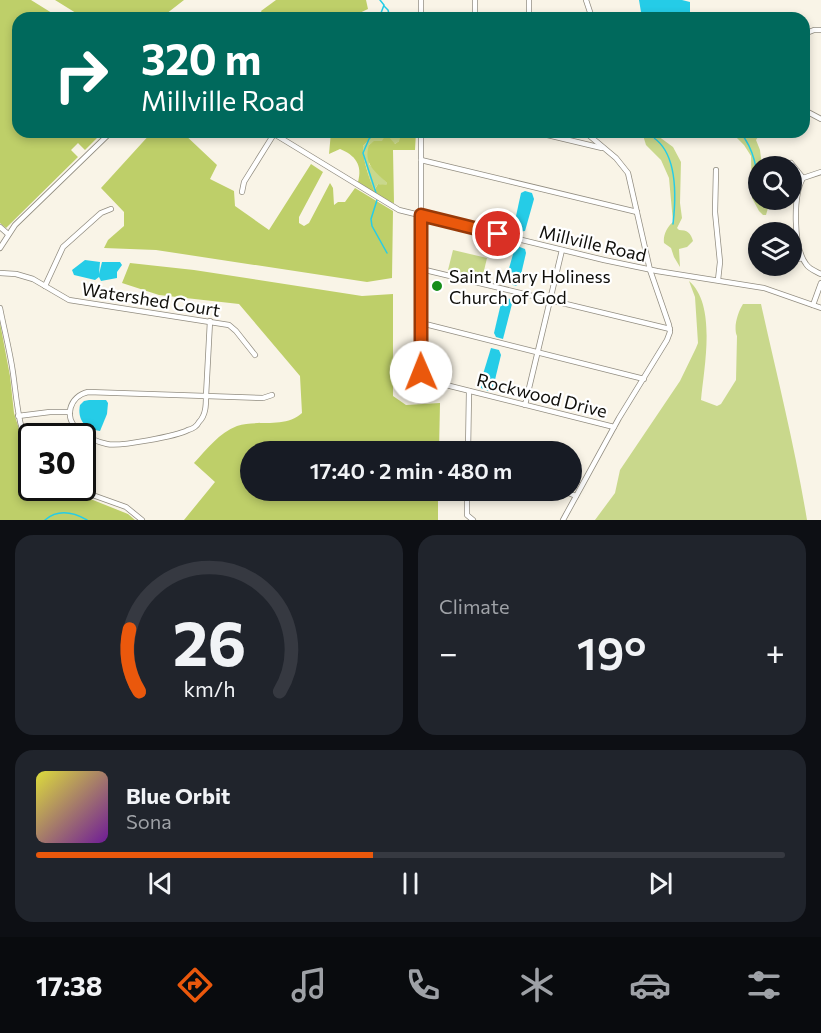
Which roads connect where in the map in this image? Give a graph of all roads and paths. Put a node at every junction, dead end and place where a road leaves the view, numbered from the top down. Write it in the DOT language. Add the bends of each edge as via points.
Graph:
graph roads {
  1 [pos="105,138"];
  2 [pos="269,138"];
  3 [pos="280,138"];
  4 [pos="421,138"];
  5 [pos="560,138"];
  6 [pos="592,138"];
  7 [pos="605,149"];
  8 [pos="421,160"];
  9 [pos="716,170"];
  10 [pos="821,172"];
  11 [pos="803,178"];
  12 [pos="242,192"];
  13 [pos="111,209"];
  14 [pos="638,212"];
  15 [pos="421,215"];
  16 [pos="796,222"];
  17 [pos="0,227"];
  18 [pos="8,234"];
  19 [pos="0,248"];
  20 [pos="562,250"];
  21 [pos="802,258"];
  22 [pos="421,269"];
  23 [pos="650,270"];
  24 [pos="0,273"];
  25 [pos="821,274"];
  26 [pos="718,280"];
  27 [pos="821,283"];
  28 [pos="45,286"];
  29 [pos="550,300"];
  30 [pos="813,305"];
  31 [pos="0,308"];
  32 [pos="821,308"];
  33 [pos="210,321"];
  34 [pos="421,323"];
  35 [pos="670,329"];
  36 [pos="538,352"];
  37 [pos="255,355"];
  38 [pos="644,379"];
  39 [pos="469,391"];
  40 [pos="206,396"];
  41 [pos="272,396"];
  42 [pos="525,405"];
  43 [pos="70,412"];
  44 [pos="18,416"];
  45 [pos="21,423"];
  46 [pos="614,427"];
  47 [pos="468,441"];
  48 [pos="582,485"];
  49 [pos="96,496"];
  50 [pos="467,501"];
  51 [pos="573,501"];
  52 [pos="142,520"];
  53 [pos="473,520"];
  54 [pos="562,520"];
  1 -- 18 [label="street"];
  2 -- 12 [label="street"];
  3 -- 15 [label="street, Millville Road" via="392,207"];
  4 -- 8 [label="street, Rockwood Drive"];
  5 -- 7 [label="street"];
  6 -- 7 [label="street"];
  7 -- 14 [label="street" via="628,173"];
  8 -- 14 [label="street"];
  8 -- 15 [label="street, Rockwood Drive"];
  9 -- 26 [label="street"];
  10 -- 11 [label="street"];
  11 -- 16 [label="street" via="798,186"];
  13 -- 28 [label="street" via="101,213 63,247"];
  14 -- 23 [label="street"];
  15 -- 20 [label="street, Millville Road"];
  15 -- 22 [label="street, Rockwood Drive"];
  17 -- 18 [label="street"];
  18 -- 19 [label="street"];
  20 -- 23 [label="street, Millville Road"];
  20 -- 29 [label="street"];
  21 -- 25 [label="street"];
  22 -- 29 [label="street"];
  22 -- 34 [label="street, Rockwood Drive"];
  23 -- 26 [label="street, Millville Road"];
  23 -- 35 [label="street"];
  24 -- 28 [label="street, Watershed Court" via="25,276"];
  26 -- 30 [label="street, Millville Road" via="764,288"];
  27 -- 30 [label="street"];
  28 -- 33 [label="street, Watershed Court" via="69,300"];
  29 -- 35 [label="street"];
  29 -- 36 [label="street"];
  30 -- 32 [label="street, Millville Road"];
  31 -- 44 [label="street"];
  33 -- 37 [label="street, Watershed Court" via="229,325"];
  33 -- 40 [label="street"];
  34 -- 36 [label="street"];
  34 -- 39 [label="street, Rockwood Drive" via="423,375 430,381"];
  35 -- 38 [label="street" via="670,336"];
  36 -- 38 [label="street"];
  36 -- 42 [label="street"];
  38 -- 46 [label="street"];
  39 -- 42 [label="street, Rockwood Drive"];
  39 -- 47 [label="street"];
  40 -- 41 [label="street"];
  40 -- 43 [label="street" via="88,392 77,395"];
  40 -- 43 [label="street" via="202,417 186,432 122,445 107,444 81,433"];
  42 -- 46 [label="street, Rockwood Drive"];
  43 -- 44 [label="street"];
  44 -- 45 [label="street"];
  46 -- 48 [label="street"];
  49 -- 52 [label="street" via="126,507"];
  50 -- 53 [label="street" via="467,511"];
  51 -- 54 [label="street"];
}
